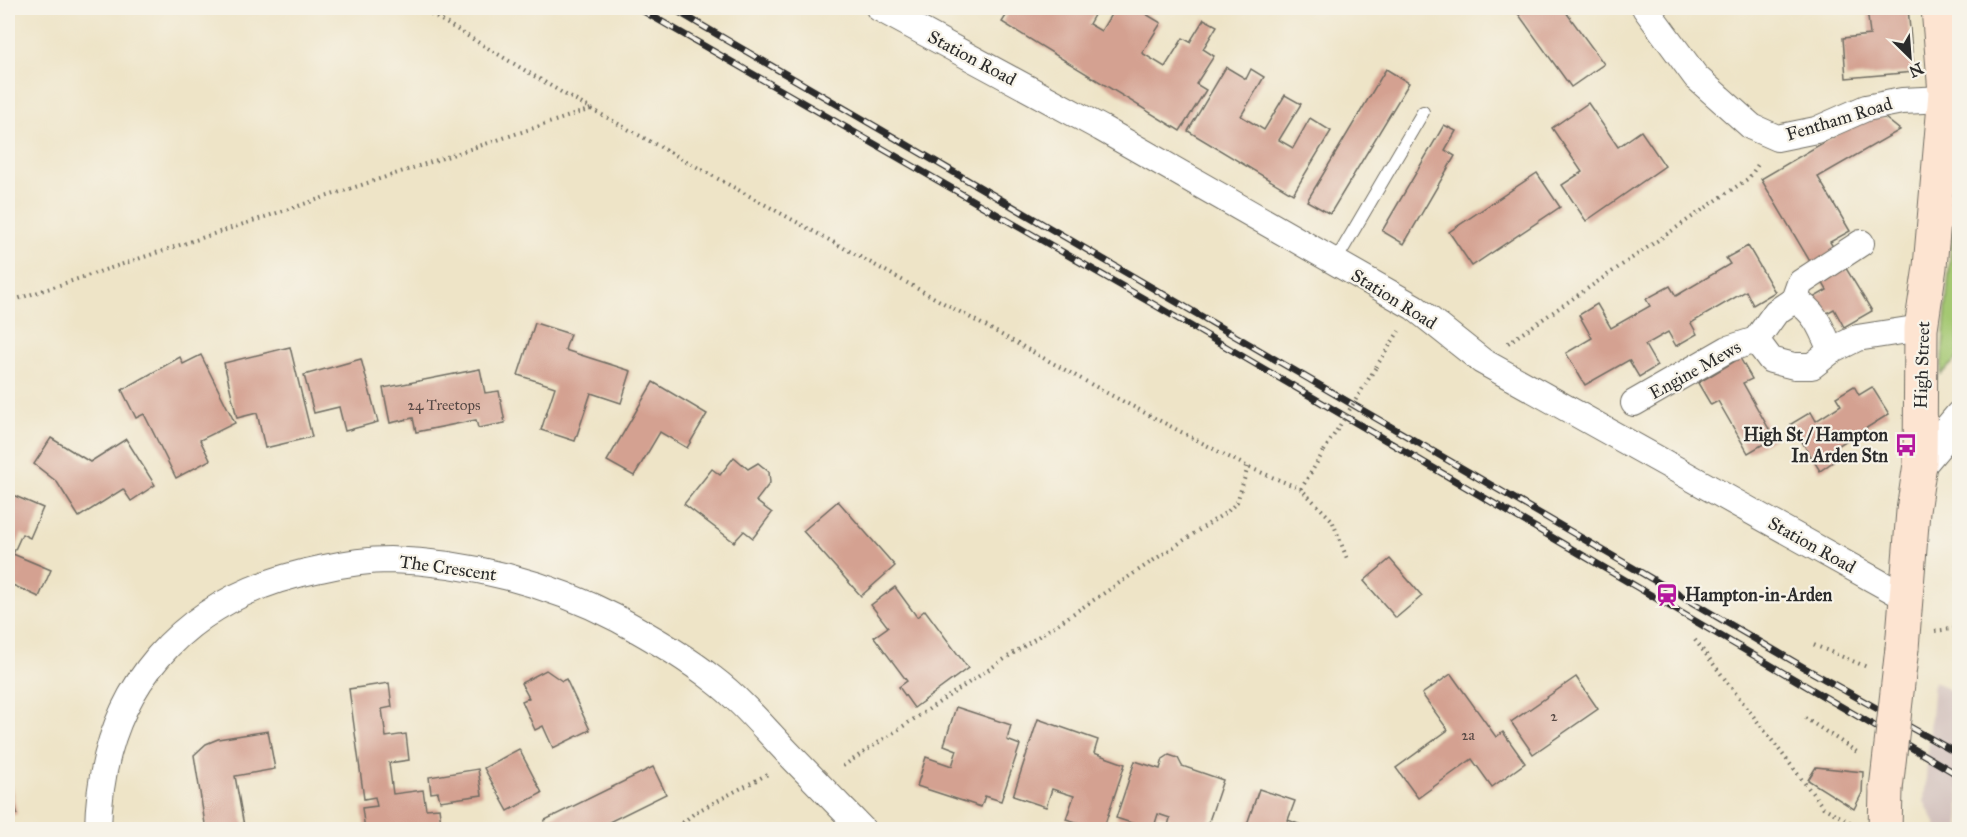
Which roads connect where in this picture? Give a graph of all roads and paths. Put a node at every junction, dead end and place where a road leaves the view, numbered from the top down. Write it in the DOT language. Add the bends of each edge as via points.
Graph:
graph roads {
  1 [pos="421,8"];
  2 [pos="879,8"];
  3 [pos="1645,8"];
  4 [pos="1938,8"];
  5 [pos="1950,103"];
  6 [pos="591,109"];
  7 [pos="1423,112"];
  8 [pos="1777,138"];
  9 [pos="1861,243"];
  10 [pos="1335,262"];
  11 [pos="1794,300"];
  12 [pos="8,302"];
  13 [pos="1414,307"];
  14 [pos="1922,328"];
  15 [pos="1756,340"];
  16 [pos="1831,351"];
  17 [pos="1482,361"];
  18 [pos="1634,403"];
  19 [pos="1959,417"];
  20 [pos="1920,464"];
  21 [pos="1248,467"];
  22 [pos="1301,489"];
  23 [pos="1348,561"];
  24 [pos="1905,597"];
  25 [pos="1695,640"];
  26 [pos="1814,645"];
  27 [pos="1873,670"];
  28 [pos="1805,718"];
  29 [pos="1864,757"];
  30 [pos="795,760"];
  31 [pos="817,783"];
  32 [pos="1872,828"];
  33 [pos="98,830"];
  34 [pos="673,830"];
  35 [pos="862,830"];
  1 -- 6 [label="path"];
  2 -- 10 [label="street, Station Road" via="1101,128"];
  3 -- 8 [label="street, Fentham Road" via="1696,77 1752,127"];
  4 -- 5 [label="main road, High Street"];
  5 -- 8 [label="street, Fentham Road" via="1902,101 1866,108 1816,130"];
  5 -- 14 [label="main road, High Street"];
  6 -- 12 [label="path"];
  6 -- 21 [label="path"];
  7 -- 10 [label="lane"];
  8 -- 17 [label="path" via="1749,178"];
  9 -- 11 [label="street, Engine Mews" via="1800,283"];
  10 -- 13 [label="street, Station Road"];
  11 -- 15 [label="street, Engine Mews" via="1776,312"];
  11 -- 16 [label="street" via="1816,318"];
  13 -- 17 [label="street, Station Road"];
  13 -- 22 [label="path, bridge"];
  14 -- 16 [label="street, Engine Mews" via="1857,338"];
  14 -- 20 [label="main road, High Street"];
  15 -- 16 [label="street, Engine Mews" via="1771,360 1794,366 1812,366"];
  15 -- 18 [label="street, Engine Mews" via="1728,349"];
  17 -- 24 [label="street, Station Road"];
  19 -- 20 [label="street"];
  20 -- 24 [label="main road, High Street"];
  21 -- 22 [label="path"];
  21 -- 31 [label="path" via="1238,502 1228,511"];
  22 -- 23 [label="path" via="1332,520"];
  24 -- 32 [label="main road, High Street, bridge" via="1886,789"];
  25 -- 32 [label="path" via="1822,807"];
  26 -- 27 [label="path"];
  28 -- 29 [label="path"];
  30 -- 31 [label="street, The Crescent"];
  30 -- 33 [label="street, The Crescent" via="713,679 616,618 501,575 441,563 387,560 304,572 259,587 190,625 162,650 126,704 111,737 99,800"];
  30 -- 34 [label="path" via="696,812"];
  31 -- 35 [label="street, The Crescent"];
}
